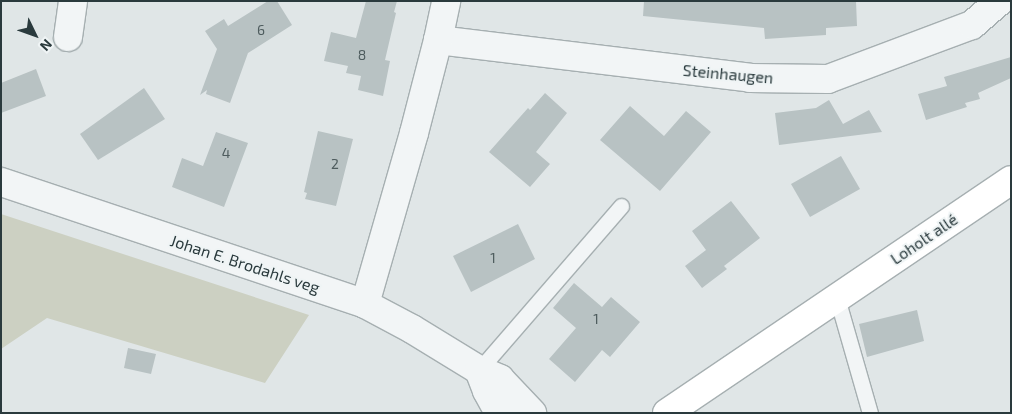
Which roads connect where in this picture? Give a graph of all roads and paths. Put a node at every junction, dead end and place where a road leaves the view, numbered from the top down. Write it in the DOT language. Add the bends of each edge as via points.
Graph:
graph roads {
  1 [pos="73,1"];
  2 [pos="446,1"];
  3 [pos="1000,1"];
  4 [pos="68,37"];
  5 [pos="438,40"];
  6 [pos="1011,180"];
  7 [pos="1,182"];
  8 [pos="621,206"];
  9 [pos="837,298"];
  10 [pos="365,304"];
  11 [pos="479,370"];
  12 [pos="499,413"];
  13 [pos="532,413"];
  14 [pos="667,413"];
  15 [pos="870,413"];
  1 -- 4 [label="street"];
  2 -- 5 [label="street"];
  3 -- 5 [label="street, Steinhaugen" via="972,25 828,79 750,78"];
  5 -- 10 [label="street"];
  6 -- 9 [label="street, Loholt allé"];
  7 -- 10 [label="street, Johan E. Brodahls veg"];
  8 -- 11 [label="lane"];
  9 -- 14 [label="street, Loholt allé"];
  9 -- 15 [label="lane"];
  10 -- 11 [label="street, Johan E. Brodahls veg"];
  11 -- 12 [label="street"];
  11 -- 13 [label="street, Johan E. Brodahls veg" via="500,379"];
}
